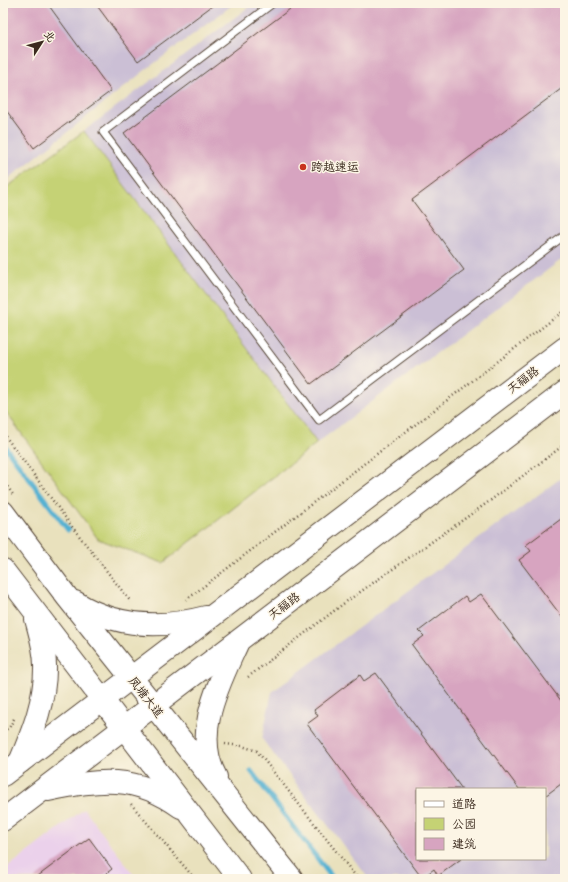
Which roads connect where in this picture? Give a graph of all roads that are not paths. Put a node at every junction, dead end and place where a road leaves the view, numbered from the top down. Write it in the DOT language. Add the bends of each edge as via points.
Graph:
graph roads {
  1 [pos="273,3"];
  2 [pos="565,235"];
  3 [pos="565,348"];
  4 [pos="565,392"];
  5 [pos="11,507"];
  6 [pos="3,570"];
  7 [pos="67,597"];
  8 [pos="34,612"];
  9 [pos="214,615"];
  10 [pos="238,641"];
  11 [pos="132,678"];
  12 [pos="102,700"];
  13 [pos="154,706"];
  14 [pos="124,728"];
  15 [pos="20,762"];
  16 [pos="3,775"];
  17 [pos="41,791"];
  18 [pos="230,802"];
  19 [pos="194,817"];
  20 [pos="3,820"];
  21 [pos="240,879"];
  22 [pos="292,879"];
  1 -- 2 [label="lane" via="103,132 319,420"];
  3 -- 9 [label="main road, 天福路"];
  4 -- 10 [label="main road, 天福路"];
  5 -- 7 [label="main road, 凤塘大道"];
  6 -- 8 [label="main road"];
  7 -- 9 [label="main road" via="105,617 129,622 180,624"];
  7 -- 11 [label="main road, 凤塘大道"];
  8 -- 12 [label="main road"];
  8 -- 15 [label="main road" via="46,664 44,688 40,709"];
  9 -- 11 [label="main road, 天福路"];
  10 -- 13 [label="main road, 天福路"];
  10 -- 18 [label="main road" via="210,708 207,732 207,748 213,772"];
  11 -- 12 [label="main road, 天福路"];
  11 -- 13 [label="main road, 凤塘大道"];
  12 -- 14 [label="main road"];
  12 -- 15 [label="main road, 天福路"];
  13 -- 14 [label="main road, 天福路"];
  13 -- 18 [label="main road, 凤塘大道"];
  14 -- 17 [label="main road, 天福路"];
  14 -- 19 [label="main road"];
  15 -- 16 [label="main road, 天福路"];
  17 -- 19 [label="main road" via="95,781 120,782 144,787 169,799"];
  17 -- 20 [label="main road, 天福路"];
  18 -- 22 [label="main road, 凤塘大道"];
  19 -- 21 [label="main road"];
}
